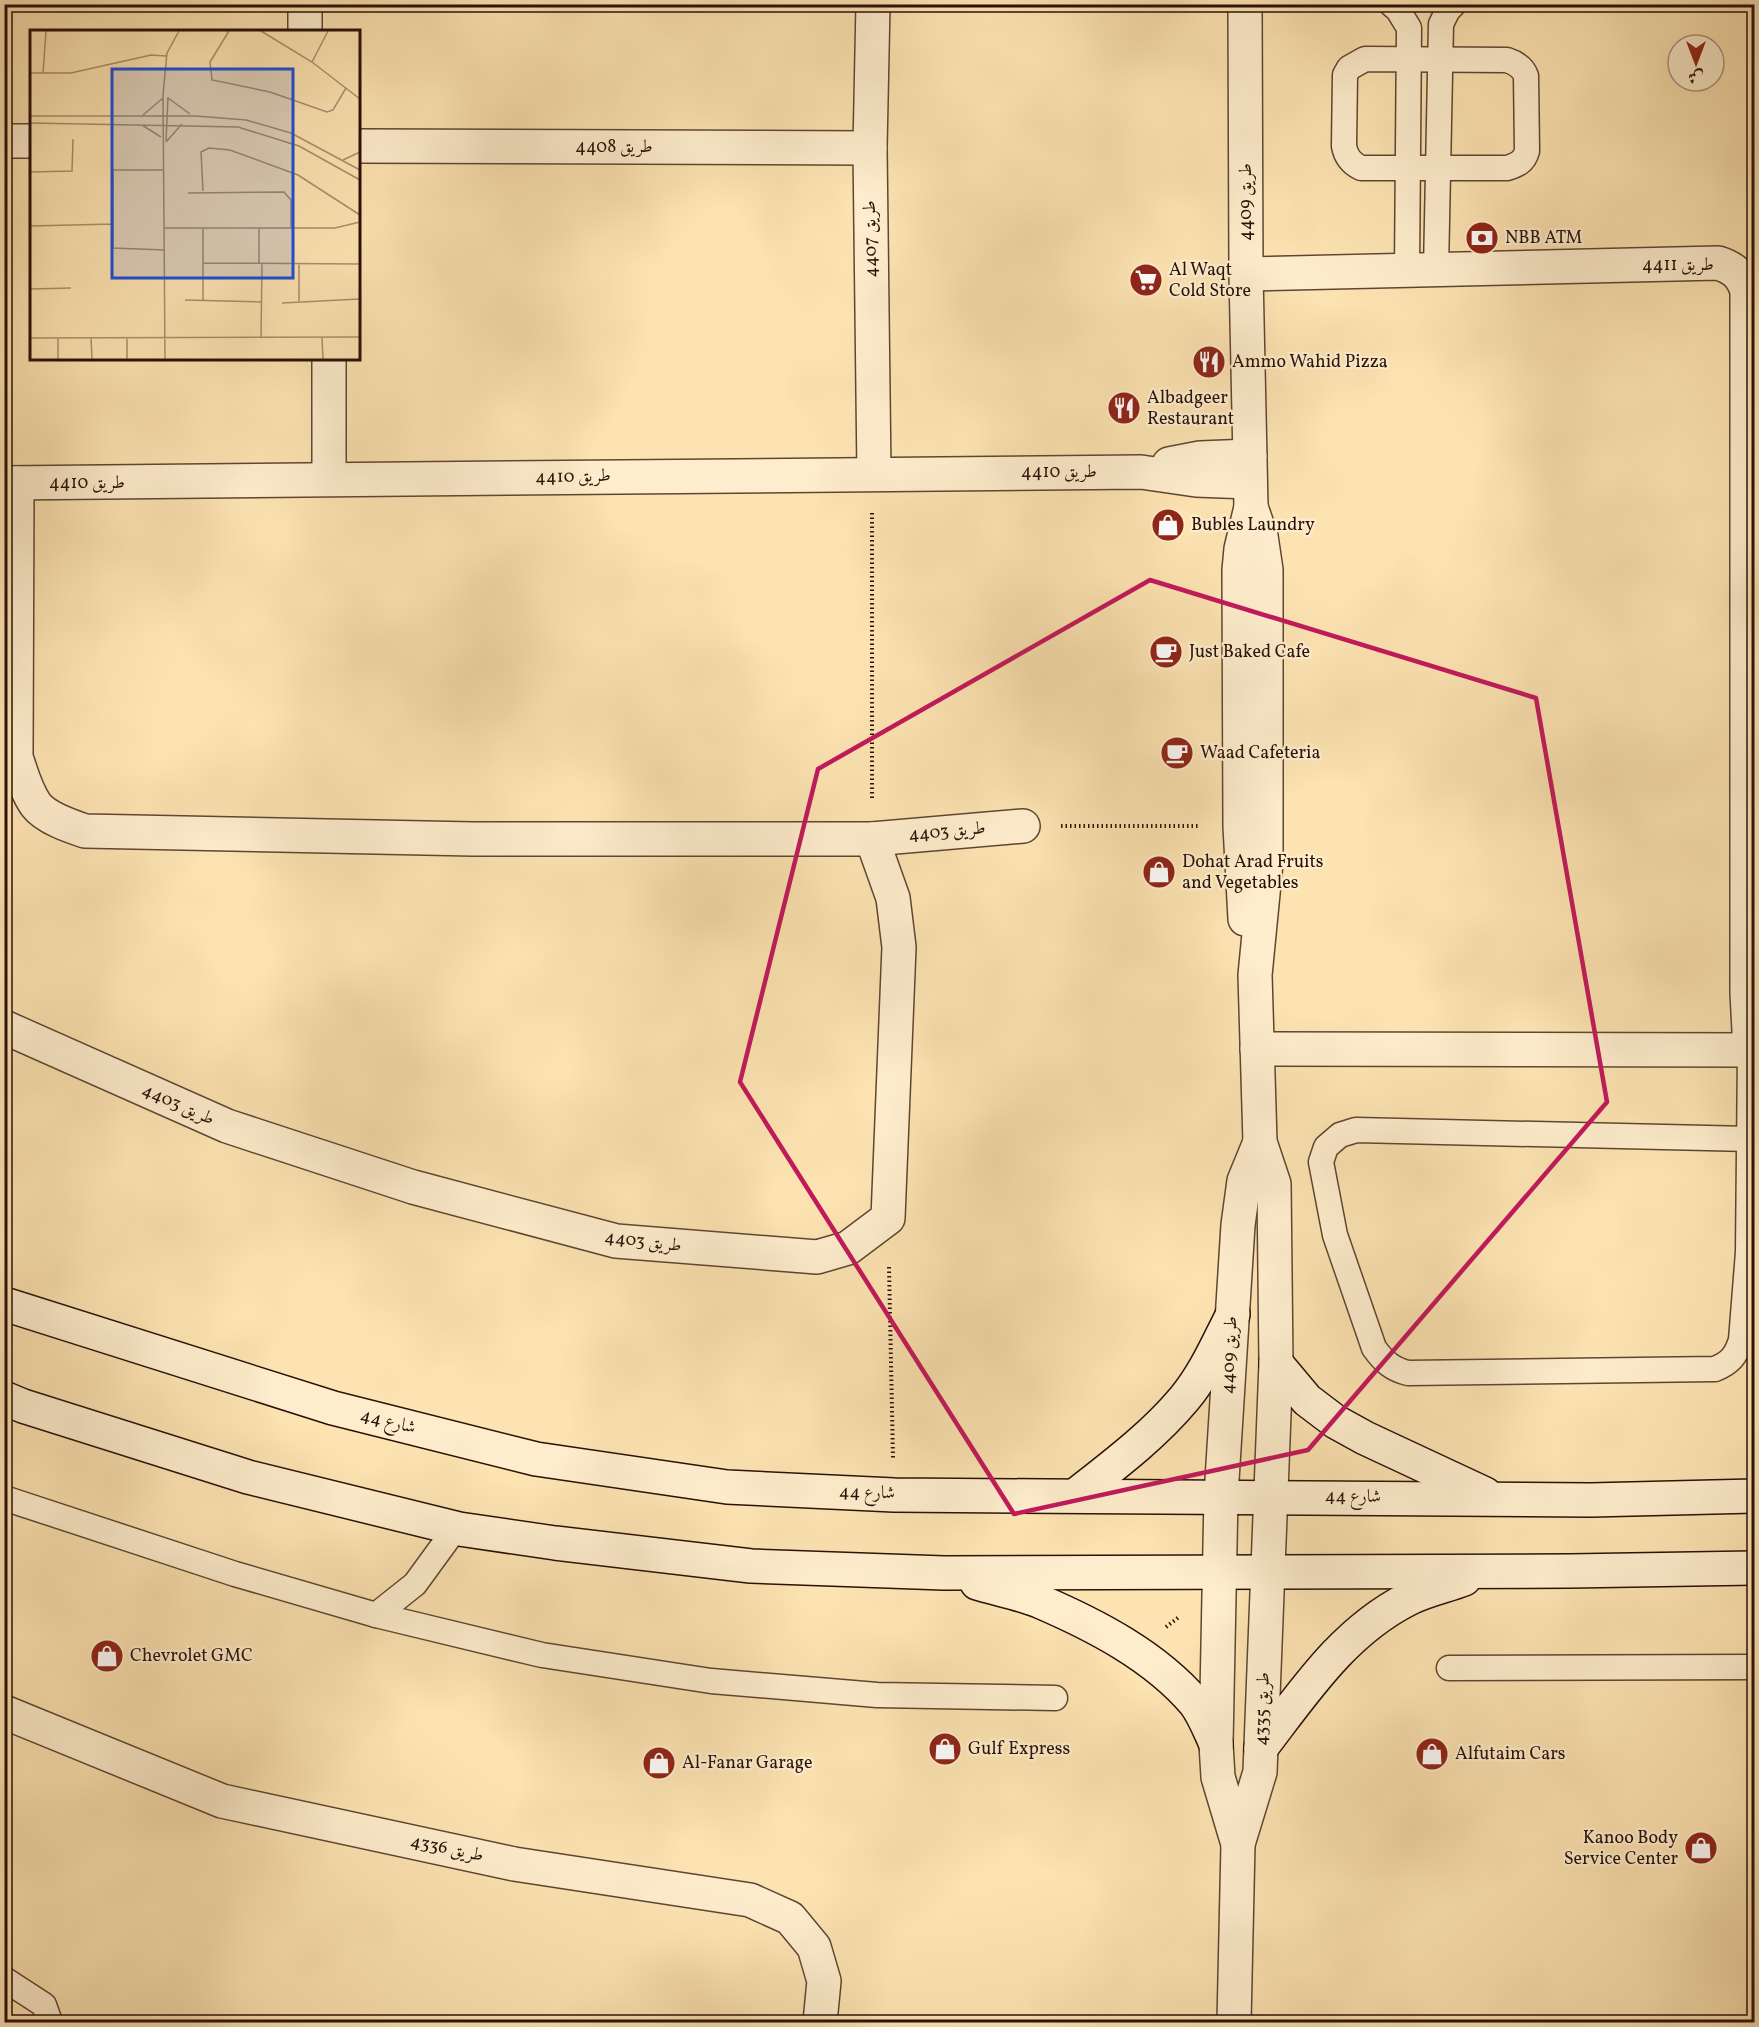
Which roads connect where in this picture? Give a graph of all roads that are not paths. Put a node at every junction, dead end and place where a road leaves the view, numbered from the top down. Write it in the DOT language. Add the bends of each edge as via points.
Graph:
graph roads {
  1 [pos="305,4"];
  2 [pos="873,4"];
  3 [pos="1245,4"];
  4 [pos="1391,4"];
  5 [pos="1454,4"];
  6 [pos="305,30"];
  7 [pos="1409,60"];
  8 [pos="1440,60"];
  9 [pos="4,141"];
  10 [pos="30,141"];
  11 [pos="360,146"];
  12 [pos="870,148"];
  13 [pos="1408,168"];
  14 [pos="1438,168"];
  15 [pos="1422,270"];
  16 [pos="1246,274"];
  17 [pos="329,360"];
  18 [pos="874,474"];
  19 [pos="330,480"];
  20 [pos="1250,482"];
  21 [pos="11,483"];
  22 [pos="1751,518"];
  23 [pos="1023,825"];
  24 [pos="872,839"];
  25 [pos="1255,975"];
  26 [pos="1751,993"];
  27 [pos="4,1027"];
  28 [pos="1257,1049"];
  29 [pos="1750,1050"];
  30 [pos="1750,1139"];
  31 [pos="1260,1142"];
  32 [pos="4,1304"];
  33 [pos="1233,1314"];
  34 [pos="1276,1363"];
  35 [pos="4,1398"];
  36 [pos="1076,1495"];
  37 [pos="1221,1496"];
  38 [pos="1271,1496"];
  39 [pos="1755,1496"];
  40 [pos="4,1498"];
  41 [pos="1495,1499"];
  42 [pos="459,1529"];
  43 [pos="1752,1570"];
  44 [pos="1220,1571"];
  45 [pos="1268,1571"];
  46 [pos="1486,1571"];
  47 [pos="944,1573"];
  48 [pos="375,1616"];
  49 [pos="1755,1667"];
  50 [pos="1449,1668"];
  51 [pos="1054,1698"];
  52 [pos="4,1712"];
  53 [pos="1216,1744"];
  54 [pos="1261,1748"];
  55 [pos="1238,1844"];
  56 [pos="4,1979"];
  57 [pos="50,2022"];
  58 [pos="820,2022"];
  59 [pos="1234,2022"];
  1 -- 6 [label="street"];
  2 -- 12 [label="street, طريق 4407"];
  3 -- 16 [label="street, طريق 4409"];
  4 -- 7 [label="lane" via="1409,28"];
  5 -- 8 [label="lane" via="1441,24"];
  7 -- 8 [label="lane"];
  7 -- 13 [label="lane"];
  7 -- 13 [label="lane" via="1365,59 1349,68 1344,82 1344,146 1349,159 1361,168"];
  8 -- 14 [label="lane"];
  8 -- 14 [label="lane" via="1507,60 1521,67 1526,76 1527,151 1521,162 1507,168"];
  9 -- 10 [label="street"];
  11 -- 12 [label="street, طريق 4408"];
  12 -- 18 [label="street, طريق 4407"];
  13 -- 14 [label="lane"];
  13 -- 15 [label="lane"];
  14 -- 15 [label="lane"];
  15 -- 16 [label="street, طريق 4411"];
  15 -- 22 [label="street, طريق 4411" via="1718,263 1737,272 1747,291"];
  16 -- 20 [label="street, طريق 4409"];
  17 -- 19 [label="street"];
  18 -- 19 [label="street, طريق 4410"];
  18 -- 20 [label="street, طريق 4410" via="1141,472 1200,458"];
  19 -- 21 [label="street, طريق 4410"];
  20 -- 25 [label="street, طريق 4409" via="1239,570 1240,825 1245,925"];
  20 -- 25 [label="street, طريق 4409" via="1266,570 1266,863"];
  21 -- 24 [label="street, طريق 4403" via="16,757 37,806 62,823 85,831 438,838"];
  22 -- 26 [label="street, طريق 4411"];
  23 -- 24 [label="street, طريق 4403"];
  24 -- 27 [label="street, طريق 4403" via="893,898 898,948 888,1218 848,1248 817,1257 616,1241 413,1187 226,1126"];
  25 -- 28 [label="street, طريق 4409"];
  26 -- 29 [label="street, طريق 4411"];
  28 -- 29 [label="street"];
  28 -- 31 [label="street, طريق 4409"];
  29 -- 30 [label="lane, طريق 4411"];
  30 -- 30 [label="lane, طريق 4411" via="1748,1252 1741,1340 1728,1364 1715,1369 1408,1373 1394,1369 1374,1348 1335,1235 1321,1162 1326,1148 1340,1135 1356,1130"];
  31 -- 33 [label="street, طريق 4409" via="1244,1182"];
  31 -- 34 [label="street, طريق 4409" via="1274,1184"];
  32 -- 36 [label="street, شارع 44" via="333,1408 536,1459 727,1487 894,1495"];
  33 -- 36 [label="street" via="1185,1398 1142,1442"];
  33 -- 37 [label="street, طريق 4409"];
  34 -- 38 [label="street, طريق 4409"];
  34 -- 41 [label="street" via="1307,1400 1336,1422"];
  35 -- 42 [label="street" via="248,1477"];
  36 -- 37 [label="street, شارع 44"];
  37 -- 38 [label="street, شارع 44"];
  37 -- 44 [label="street, طريق 4409"];
  38 -- 41 [label="street, شارع 44"];
  38 -- 45 [label="street, طريق 4409"];
  39 -- 41 [label="street, شارع 44"];
  40 -- 48 [label="lane"];
  42 -- 47 [label="street" via="751,1566"];
  42 -- 48 [label="lane" via="415,1584"];
  43 -- 46 [label="street"];
  44 -- 45 [label="street"];
  44 -- 47 [label="street"];
  44 -- 53 [label="street, طريق 4335"];
  45 -- 46 [label="street"];
  45 -- 54 [label="street, طريق 4335"];
  46 -- 54 [label="street" via="1409,1598 1369,1623 1324,1666"];
  47 -- 53 [label="street" via="1037,1600 1134,1651 1167,1674 1196,1706"];
  48 -- 51 [label="lane" via="542,1655 711,1681 877,1695"];
  49 -- 50 [label="lane"];
  52 -- 58 [label="street, طريق 4336" via="222,1800 514,1864 750,1900 790,1918 814,1947 824,1981"];
  53 -- 55 [label="street, طريق 4335" via="1218,1777"];
  54 -- 55 [label="street, طريق 4335" via="1260,1772"];
  55 -- 59 [label="street, طريق 4335"];
  56 -- 57 [label="lane" via="44,2005"];
}
